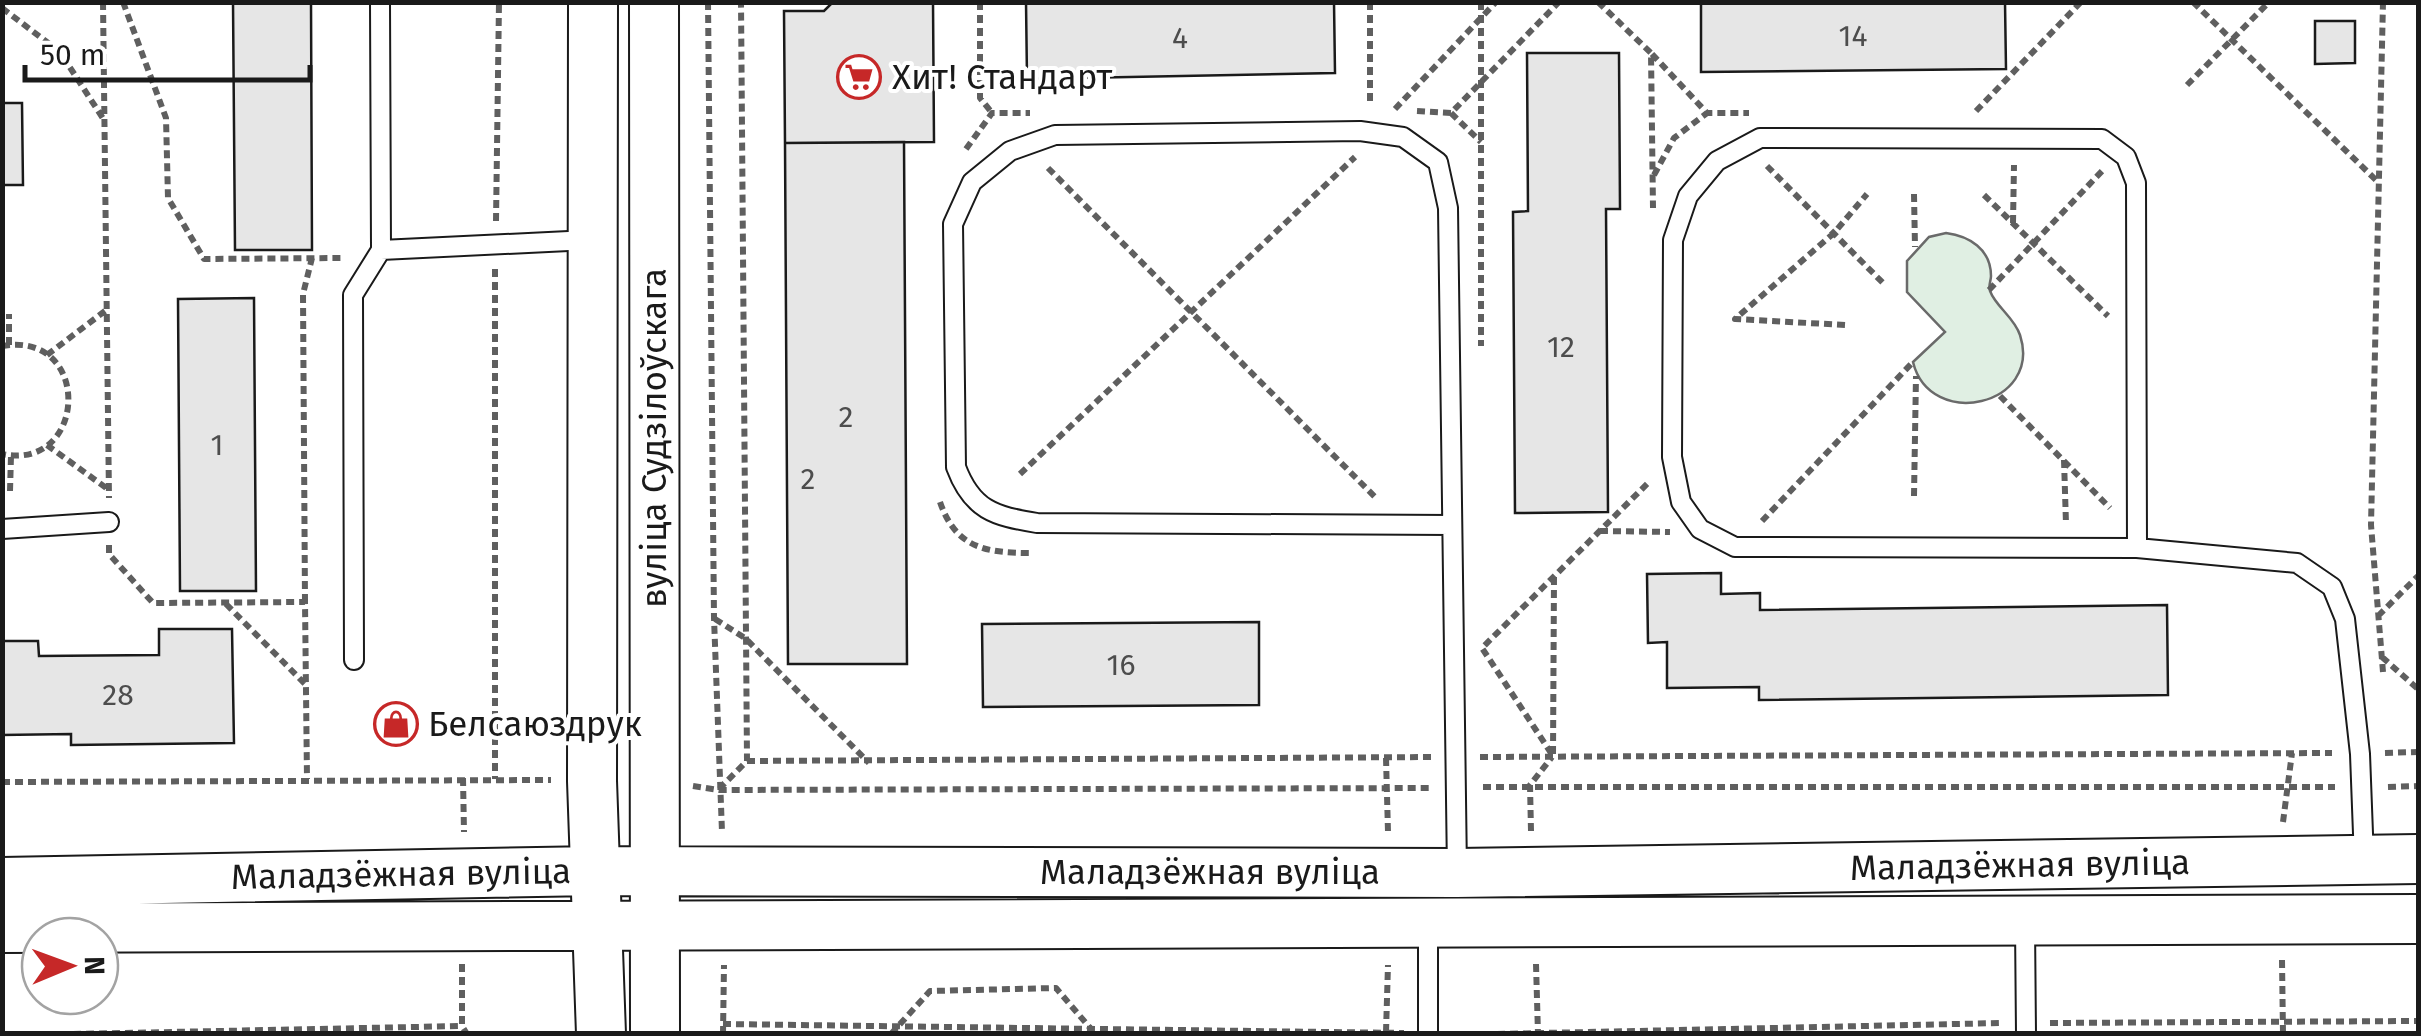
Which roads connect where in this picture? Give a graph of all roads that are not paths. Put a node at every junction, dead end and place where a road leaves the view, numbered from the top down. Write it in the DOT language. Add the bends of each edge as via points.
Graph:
graph roads {
  1 [pos="380,2"];
  2 [pos="594,2"];
  3 [pos="654,2"];
  4 [pos="590,240"];
  5 [pos="381,250"];
  6 [pos="109,522"];
  7 [pos="1452,525"];
  8 [pos="2,529"];
  9 [pos="2137,548"];
  10 [pos="354,660"];
  11 [pos="2418,858"];
  12 [pos="2364,860"];
  13 [pos="595,871"];
  14 [pos="655,873"];
  15 [pos="1458,873"];
  16 [pos="2,882"];
  17 [pos="2418,919"];
  18 [pos="1428,922"];
  19 [pos="2025,923"];
  20 [pos="597,926"];
  21 [pos="656,927"];
  22 [pos="2,928"];
  23 [pos="2026,1028"];
  24 [pos="600,1034"];
  25 [pos="655,1034"];
  26 [pos="1428,1034"];
  1 -- 5 [label="lane"];
  2 -- 4 [label="main road, вуліца Судзілоўскага"];
  3 -- 14 [label="main road, вуліца Судзілоўскага"];
  4 -- 5 [label="lane"];
  4 -- 13 [label="main road, вуліца Судзілоўскага"];
  5 -- 10 [label="lane" via="353,295"];
  6 -- 8 [label="lane"];
  7 -- 7 [label="lane" via="1448,208 1438,162 1403,136 1054,135 1010,152 972,182 953,224 956,466 965,492 996,516 1037,523"];
  7 -- 15 [label="lane"];
  9 -- 9 [label="lane" via="2136,182 2126,157 2102,139 1760,138 1717,161 1688,196 1673,240 1672,457 1681,502 1700,529 1735,547"];
  9 -- 12 [label="lane" via="2297,562 2332,587 2345,619"];
  11 -- 12 [label="main road, Маладзёжная вуліца"];
  12 -- 15 [label="main road, Маладзёжная вуліца"];
  13 -- 14 [label="main road, Маладзёжная вуліца"];
  13 -- 16 [label="main road, Маладзёжная вуліца"];
  13 -- 20 [label="main road, вуліца Судзілоўскага"];
  14 -- 15 [label="main road, Маладзёжная вуліца"];
  14 -- 21 [label="main road, вуліца Судзілоўскага"];
  17 -- 19 [label="main road, Маладзёжная вуліца"];
  18 -- 19 [label="main road, Маладзёжная вуліца"];
  18 -- 21 [label="main road, Маладзёжная вуліца"];
  18 -- 26 [label="lane"];
  19 -- 23 [label="lane"];
  20 -- 21 [label="main road, Маладзёжная вуліца"];
  20 -- 22 [label="main road, Маладзёжная вуліца"];
  20 -- 24 [label="main road, вуліца Судзілоўскага"];
  21 -- 25 [label="main road, вуліца Судзілоўскага"];
}
